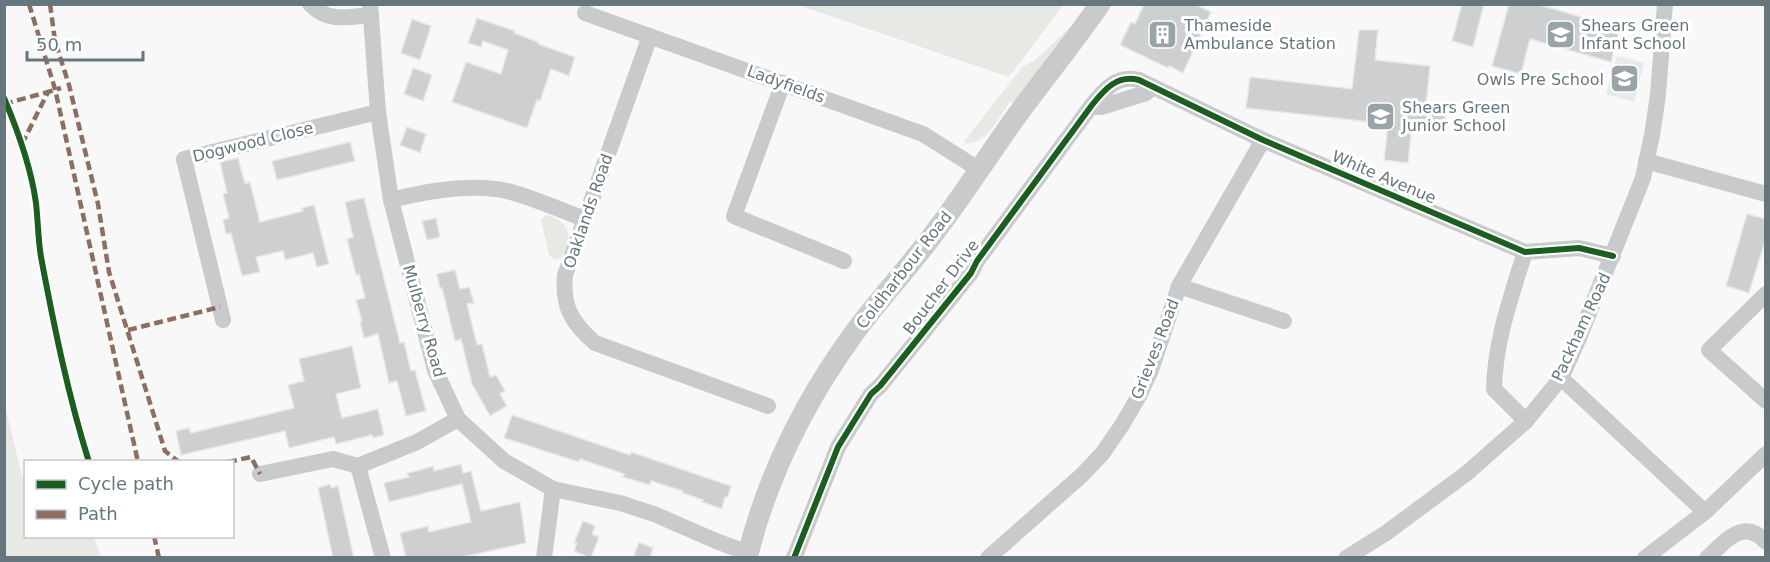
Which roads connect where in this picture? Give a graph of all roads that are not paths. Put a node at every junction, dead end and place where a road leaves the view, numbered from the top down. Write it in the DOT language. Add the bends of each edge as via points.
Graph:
graph roads {
  1 [pos="310,4"];
  2 [pos="1100,4"];
  3 [pos="1665,4"];
  4 [pos="371,10"];
  5 [pos="585,14"];
  6 [pos="650,36"];
  7 [pos="783,83"];
  8 [pos="1152,87"];
  9 [pos="378,112"];
  10 [pos="1263,140"];
  11 [pos="1646,161"];
  12 [pos="980,170"];
  13 [pos="1766,194"];
  14 [pos="391,200"];
  15 [pos="585,219"];
  16 [pos="1525,252"];
  17 [pos="1613,256"];
  18 [pos="844,261"];
  19 [pos="1179,286"];
  20 [pos="1765,295"];
  21 [pos="223,320"];
  22 [pos="1284,321"];
  23 [pos="1561,378"];
  24 [pos="1766,401"];
  25 [pos="768,406"];
  26 [pos="458,419"];
  27 [pos="1526,421"];
  28 [pos="1766,454"];
  29 [pos="358,466"];
  30 [pos="260,474"];
  31 [pos="553,489"];
  32 [pos="1705,512"];
  33 [pos="1766,542"];
  34 [pos="748,555"];
  35 [pos="383,558"];
  36 [pos="544,558"];
  37 [pos="794,558"];
  38 [pos="988,558"];
  39 [pos="1346,558"];
  40 [pos="1645,558"];
  41 [pos="1707,558"];
  1 -- 4 [label="street" via="318,12 335,18"];
  2 -- 12 [label="street, Coldharbour Road"];
  3 -- 11 [label="street, Packham Road" via="1659,88"];
  4 -- 9 [label="street, Mulberry Road"];
  5 -- 6 [label="street, Ladyfields"];
  6 -- 7 [label="street, Ladyfields"];
  6 -- 15 [label="street, Oaklands Road"];
  7 -- 12 [label="street, Ladyfields" via="923,134"];
  7 -- 18 [label="street" via="734,216"];
  8 -- 10 [label="street, White Avenue"];
  8 -- 37 [label="street, Boucher Drive" via="1146,93 1109,105 1092,105 971,273 871,394 838,447"];
  9 -- 14 [label="street, Mulberry Road"];
  9 -- 21 [label="street, Dogwood Close" via="183,159"];
  10 -- 16 [label="street, White Avenue"];
  10 -- 19 [label="street, Grieves Road"];
  11 -- 13 [label="street"];
  11 -- 17 [label="street, Packham Road"];
  12 -- 34 [label="street, Coldharbour Road" via="926,245 852,336 817,388 773,478"];
  14 -- 15 [label="street" via="453,189 495,189"];
  14 -- 26 [label="street, Mulberry Road" via="435,370"];
  15 -- 25 [label="street, Oaklands Road" via="564,289 571,318 580,330 595,343 616,352"];
  16 -- 17 [label="street, White Avenue" via="1579,248"];
  16 -- 27 [label="street" via="1503,320 1494,366 1494,390"];
  17 -- 23 [label="street, Packham Road"];
  19 -- 22 [label="street"];
  19 -- 38 [label="street, Grieves Road" via="1147,380 1111,442 1082,475"];
  20 -- 24 [label="street" via="1709,350"];
  23 -- 27 [label="street, Packham Road"];
  23 -- 32 [label="street"];
  26 -- 29 [label="street" via="417,442"];
  26 -- 31 [label="street, Mulberry Road" via="504,461"];
  27 -- 39 [label="street, Packham Road" via="1467,473"];
  28 -- 32 [label="street"];
  29 -- 30 [label="street" via="333,459"];
  29 -- 35 [label="street"];
  31 -- 34 [label="street, Mulberry Road" via="654,514"];
  31 -- 36 [label="street"];
  32 -- 40 [label="street"];
  33 -- 41 [label="street" via="1754,532 1742,531"];
}
